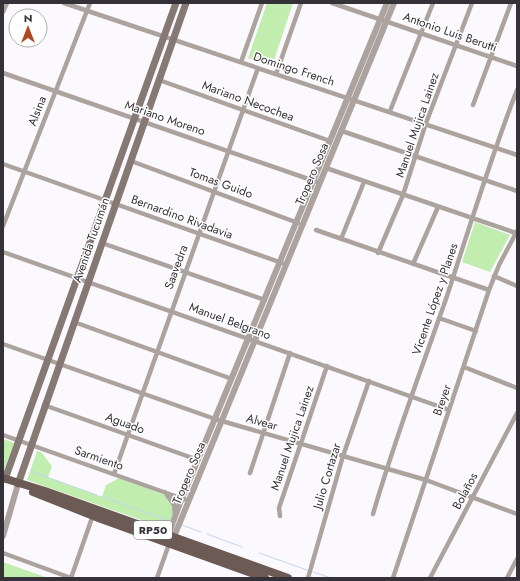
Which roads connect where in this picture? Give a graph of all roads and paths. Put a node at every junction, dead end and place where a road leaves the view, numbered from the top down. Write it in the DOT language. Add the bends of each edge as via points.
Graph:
graph roads {
  1 [pos="7,3"];
  2 [pos="64,3"];
  3 [pos="90,3"];
  4 [pos="176,3"];
  5 [pos="186,3"];
  6 [pos="262,3"];
  7 [pos="301,3"];
  8 [pos="332,3"];
  9 [pos="387,3"];
  10 [pos="394,3"];
  11 [pos="433,3"];
  12 [pos="472,3"];
  13 [pos="511,3"];
  14 [pos="87,11"];
  15 [pos="3,12"];
  16 [pos="384,20"];
  17 [pos="422,33"];
  18 [pos="164,37"];
  19 [pos="173,40"];
  20 [pos="457,45"];
  21 [pos="491,57"];
  22 [pos="241,62"];
  23 [pos="517,66"];
  24 [pos="258,68"];
  25 [pos="3,73"];
  26 [pos="276,74"];
  27 [pos="159,80"];
  28 [pos="517,90"];
  29 [pos="56,91"];
  30 [pos="348,98"];
  31 [pos="356,100"];
  32 [pos="473,105"];
  33 [pos="243,110"];
  34 [pos="390,111"];
  35 [pos="135,118"];
  36 [pos="144,122"];
  37 [pos="426,123"];
  38 [pos="342,132"];
  39 [pos="330,141"];
  40 [pos="494,147"];
  41 [pos="228,151"];
  42 [pos="517,154"];
  43 [pos="415,157"];
  44 [pos="131,161"];
  45 [pos="3,164"];
  46 [pos="326,168"];
  47 [pos="24,172"];
  48 [pos="484,180"];
  49 [pos="317,182"];
  50 [pos="364,182"];
  51 [pos="214,192"];
  52 [pos="517,192"];
  53 [pos="403,195"];
  54 [pos="106,200"];
  55 [pos="115,204"];
  56 [pos="438,207"];
  57 [pos="473,219"];
  58 [pos="297,222"];
  59 [pos="303,225"];
  60 [pos="3,226"];
  61 [pos="316,230"];
  62 [pos="516,232"];
  63 [pos="199,233"];
  64 [pos="341,239"];
  65 [pos="512,240"];
  66 [pos="517,242"];
  67 [pos="102,243"];
  68 [pos="3,252"];
  69 [pos="378,252"];
  70 [pos="284,264"];
  71 [pos="413,264"];
  72 [pos="185,272"];
  73 [pos="494,276"];
  74 [pos="78,278"];
  75 [pos="453,278"];
  76 [pos="88,282"];
  77 [pos="517,286"];
  78 [pos="489,290"];
  79 [pos="265,300"];
  80 [pos="171,311"];
  81 [pos="439,318"];
  82 [pos="74,322"];
  83 [pos="476,331"];
  84 [pos="252,340"];
  85 [pos="3,344"];
  86 [pos="157,352"];
  87 [pos="290,353"];
  88 [pos="48,360"];
  89 [pos="59,363"];
  90 [pos="327,366"];
  91 [pos="464,367"];
  92 [pos="232,379"];
  93 [pos="369,381"];
  94 [pos="517,388"];
  95 [pos="142,393"];
  96 [pos="412,396"];
  97 [pos="44,405"];
  98 [pos="450,410"];
  99 [pos="517,413"];
  100 [pos="215,419"];
  101 [pos="222,422"];
  102 [pos="263,433"];
  103 [pos="127,434"];
  104 [pos="3,435"];
  105 [pos="19,441"];
  106 [pos="300,444"];
  107 [pos="31,445"];
  108 [pos="343,456"];
  109 [pos="198,460"];
  110 [pos="386,468"];
  111 [pos="250,473"];
  112 [pos="114,474"];
  113 [pos="4,479"];
  114 [pos="426,480"];
  115 [pos="18,484"];
  116 [pos="165,492"];
  117 [pos="473,497"];
  118 [pos="182,498"];
  119 [pos="189,501"];
  120 [pos="374,514"];
  121 [pos="517,514"];
  122 [pos="94,515"];
  123 [pos="176,515"];
  124 [pos="280,516"];
  125 [pos="7,519"];
  126 [pos="3,530"];
  127 [pos="3,536"];
  128 [pos="170,539"];
  129 [pos="3,553"];
  130 [pos="517,559"];
  131 [pos="71,578"];
  132 [pos="157,578"];
  133 [pos="263,578"];
  134 [pos="288,578"];
  135 [pos="308,578"];
  136 [pos="393,578"];
  137 [pos="430,578"];
  138 [pos="507,578"];
  1 -- 15 [label="street"];
  2 -- 14 [label="street, Domingo French"];
  3 -- 14 [label="street, Alsina"];
  4 -- 18 [label="main road, Avenida Tucumán"];
  5 -- 19 [label="main road, Avenida Tucumán"];
  6 -- 22 [label="street"];
  7 -- 26 [label="street"];
  8 -- 16 [label="street, Antonio Luis Berutti"];
  9 -- 16 [label="street, Tropero Sosa"];
  10 -- 16 [label="street, Tropero Sosa"];
  11 -- 17 [label="street"];
  12 -- 20 [label="street, Manuel Mujica Lainez"];
  13 -- 21 [label="street"];
  14 -- 18 [label="street, Domingo French"];
  14 -- 29 [label="street, Alsina"];
  16 -- 17 [label="street, Antonio Luis Berutti"];
  16 -- 30 [label="street, Tropero Sosa"];
  16 -- 31 [label="street, Tropero Sosa"];
  17 -- 20 [label="street, Antonio Luis Berutti"];
  17 -- 34 [label="street"];
  18 -- 19 [label="street, Domingo French"];
  18 -- 35 [label="main road, Avenida Tucumán"];
  19 -- 22 [label="street, Domingo French"];
  19 -- 27 [label="main road, Avenida Tucumán"];
  20 -- 21 [label="street, Antonio Luis Berutti"];
  20 -- 37 [label="street, Manuel Mujica Lainez"];
  21 -- 23 [label="street, Antonio Luis Berutti"];
  21 -- 32 [label="street"];
  22 -- 24 [label="street, Domingo French"];
  24 -- 26 [label="street, Domingo French"];
  24 -- 33 [label="street, Saavedra"];
  25 -- 29 [label="street, Mariano Moreno"];
  26 -- 30 [label="street, Domingo French"];
  27 -- 33 [label="street, Mariano Necochea"];
  27 -- 36 [label="main road, Avenida Tucumán"];
  28 -- 40 [label="street, Vicente López y Planes"];
  29 -- 35 [label="street, Mariano Moreno"];
  29 -- 47 [label="street, Alsina"];
  30 -- 31 [label="street, Domingo French"];
  30 -- 39 [label="street, Tropero Sosa"];
  31 -- 34 [label="street, Domingo French"];
  31 -- 38 [label="street, Tropero Sosa"];
  33 -- 39 [label="street, Mariano Necochea"];
  33 -- 41 [label="street, Saavedra"];
  34 -- 37 [label="street, Domingo French"];
  35 -- 36 [label="street, Mariano Moreno"];
  35 -- 54 [label="main road, Avenida Tucumán"];
  36 -- 41 [label="street, Mariano Moreno"];
  36 -- 44 [label="main road, Avenida Tucumán"];
  37 -- 40 [label="street, Domingo French"];
  37 -- 43 [label="street, Manuel Mujica Lainez"];
  38 -- 43 [label="street"];
  38 -- 46 [label="street, Tropero Sosa"];
  39 -- 49 [label="street, Tropero Sosa"];
  40 -- 42 [label="street, Domingo French"];
  40 -- 48 [label="street, Vicente López y Planes"];
  41 -- 49 [label="street, Mariano Moreno"];
  41 -- 51 [label="street, Saavedra"];
  43 -- 48 [label="street"];
  43 -- 53 [label="street, Manuel Mujica Lainez"];
  44 -- 51 [label="street, Tomas Guido"];
  44 -- 55 [label="main road, Avenida Tucumán"];
  45 -- 47 [label="street, Bernardino Rivadavia"];
  46 -- 49 [label="street, Tropero Sosa"];
  46 -- 50 [label="street"];
  47 -- 54 [label="street, Bernardino Rivadavia"];
  47 -- 60 [label="street, Alsina"];
  48 -- 52 [label="street"];
  48 -- 57 [label="street, Vicente López y Planes"];
  49 -- 58 [label="street, Tropero Sosa"];
  49 -- 59 [label="street, Tropero Sosa"];
  50 -- 53 [label="street"];
  50 -- 64 [label="street"];
  51 -- 58 [label="street, Tomas Guido"];
  51 -- 63 [label="street, Saavedra"];
  53 -- 56 [label="street"];
  53 -- 69 [label="street, Manuel Mujica Lainez"];
  54 -- 55 [label="street, Bernardino Rivadavia"];
  54 -- 74 [label="main road, Avenida Tucumán"];
  55 -- 63 [label="street, Bernardino Rivadavia"];
  55 -- 67 [label="main road, Avenida Tucumán"];
  56 -- 57 [label="street"];
  56 -- 71 [label="street"];
  57 -- 62 [label="street"];
  57 -- 75 [label="street, Vicente López y Planes"];
  58 -- 59 [label="street, Tomas Guido"];
  58 -- 70 [label="street, Tropero Sosa"];
  59 -- 70 [label="street, Tropero Sosa"];
  61 -- 64 [label="street"];
  62 -- 65 [label="street, Breyer"];
  63 -- 70 [label="street, Bernardino Rivadavia"];
  63 -- 72 [label="street, Saavedra"];
  64 -- 69 [label="street"];
  65 -- 66 [label="street"];
  65 -- 73 [label="street, Breyer"];
  67 -- 72 [label="street"];
  67 -- 76 [label="main road, Avenida Tucumán"];
  68 -- 74 [label="street, Manuel Belgrano"];
  69 -- 71 [label="street"];
  70 -- 79 [label="street, Tropero Sosa"];
  70 -- 84 [label="street, Tropero Sosa"];
  71 -- 75 [label="street"];
  72 -- 79 [label="street"];
  72 -- 80 [label="street, Saavedra"];
  73 -- 77 [label="street"];
  73 -- 78 [label="street, Breyer"];
  74 -- 76 [label="street, Manuel Belgrano"];
  74 -- 88 [label="main road, Avenida Tucumán"];
  75 -- 78 [label="street"];
  75 -- 81 [label="street, Vicente López y Planes"];
  76 -- 80 [label="street, Manuel Belgrano"];
  76 -- 82 [label="main road, Avenida Tucumán"];
  78 -- 83 [label="street, Breyer"];
  79 -- 84 [label="street, Tropero Sosa"];
  80 -- 84 [label="street, Manuel Belgrano"];
  80 -- 86 [label="street, Saavedra"];
  81 -- 83 [label="street"];
  81 -- 96 [label="street, Vicente López y Planes"];
  82 -- 86 [label="street"];
  82 -- 89 [label="main road, Avenida Tucumán"];
  83 -- 91 [label="street, Breyer"];
  84 -- 87 [label="street, Manuel Belgrano"];
  84 -- 92 [label="street, Tropero Sosa"];
  84 -- 101 [label="street, Tropero Sosa"];
  85 -- 88 [label="street, Alvear"];
  86 -- 92 [label="street"];
  86 -- 95 [label="street, Saavedra"];
  87 -- 90 [label="street, Manuel Belgrano"];
  87 -- 102 [label="street"];
  88 -- 89 [label="street, Alvear"];
  88 -- 105 [label="main road, Avenida Tucumán"];
  89 -- 95 [label="street, Alvear"];
  89 -- 97 [label="main road, Avenida Tucumán"];
  90 -- 93 [label="street, Manuel Belgrano"];
  90 -- 106 [label="street, Manuel Mujica Lainez"];
  91 -- 94 [label="street"];
  91 -- 98 [label="street, Breyer"];
  92 -- 100 [label="street, Tropero Sosa"];
  93 -- 96 [label="street, Manuel Belgrano"];
  93 -- 108 [label="street, Julio Cortazar"];
  95 -- 100 [label="street, Alvear"];
  95 -- 103 [label="street, Saavedra"];
  96 -- 98 [label="street, Manuel Belgrano"];
  96 -- 110 [label="street, Vicente López y Planes"];
  97 -- 103 [label="street, Aguado"];
  97 -- 107 [label="main road, Avenida Tucumán"];
  98 -- 114 [label="street, Breyer"];
  99 -- 117 [label="street, Bolaños"];
  100 -- 101 [label="street, Alvear"];
  100 -- 109 [label="street, Tropero Sosa"];
  101 -- 102 [label="street, Alvear"];
  101 -- 119 [label="street, Tropero Sosa"];
  102 -- 106 [label="street, Alvear"];
  102 -- 111 [label="street"];
  103 -- 109 [label="street, Aguado"];
  103 -- 112 [label="street, Saavedra"];
  104 -- 105 [label="street, Sarmiento"];
  105 -- 107 [label="street, Sarmiento"];
  105 -- 113 [label="main road, Avenida Tucumán"];
  106 -- 108 [label="street, Alvear"];
  106 -- 124 [label="street, Manuel Mujica Lainez" via="279,508"];
  107 -- 112 [label="street, Sarmiento"];
  107 -- 115 [label="main road, Avenida Tucumán"];
  108 -- 110 [label="street, Alvear"];
  108 -- 135 [label="street, Julio Cortazar"];
  109 -- 118 [label="street, Tropero Sosa"];
  110 -- 114 [label="street, Alvear"];
  110 -- 120 [label="street, Vicente López y Planes"];
  112 -- 116 [label="street, Sarmiento"];
  113 -- 115 [label="main road, RP50"];
  114 -- 117 [label="street, Alvear"];
  114 -- 136 [label="street, Breyer"];
  115 -- 122 [label="main road, RP50" via="36,494"];
  115 -- 125 [label="street"];
  115 -- 128 [label="main road, RP50" via="45,491"];
  116 -- 118 [label="street, Sarmiento"];
  116 -- 123 [label="street" via="174,504"];
  117 -- 121 [label="street, Alvear"];
  117 -- 137 [label="street, Bolaños"];
  118 -- 119 [label="street, Sarmiento"];
  118 -- 123 [label="street, Tropero Sosa"];
  119 -- 128 [label="street, Tropero Sosa"];
  122 -- 128 [label="main road, RP50"];
  122 -- 131 [label="street"];
  123 -- 128 [label="street, Tropero Sosa"];
  125 -- 126 [label="street"];
  125 -- 127 [label="street"];
  128 -- 132 [label="street"];
  128 -- 133 [label="main road, RP50"];
  128 -- 134 [label="main road, RP50"];
  129 -- 131 [label="street"];
  130 -- 138 [label="street"];
}
